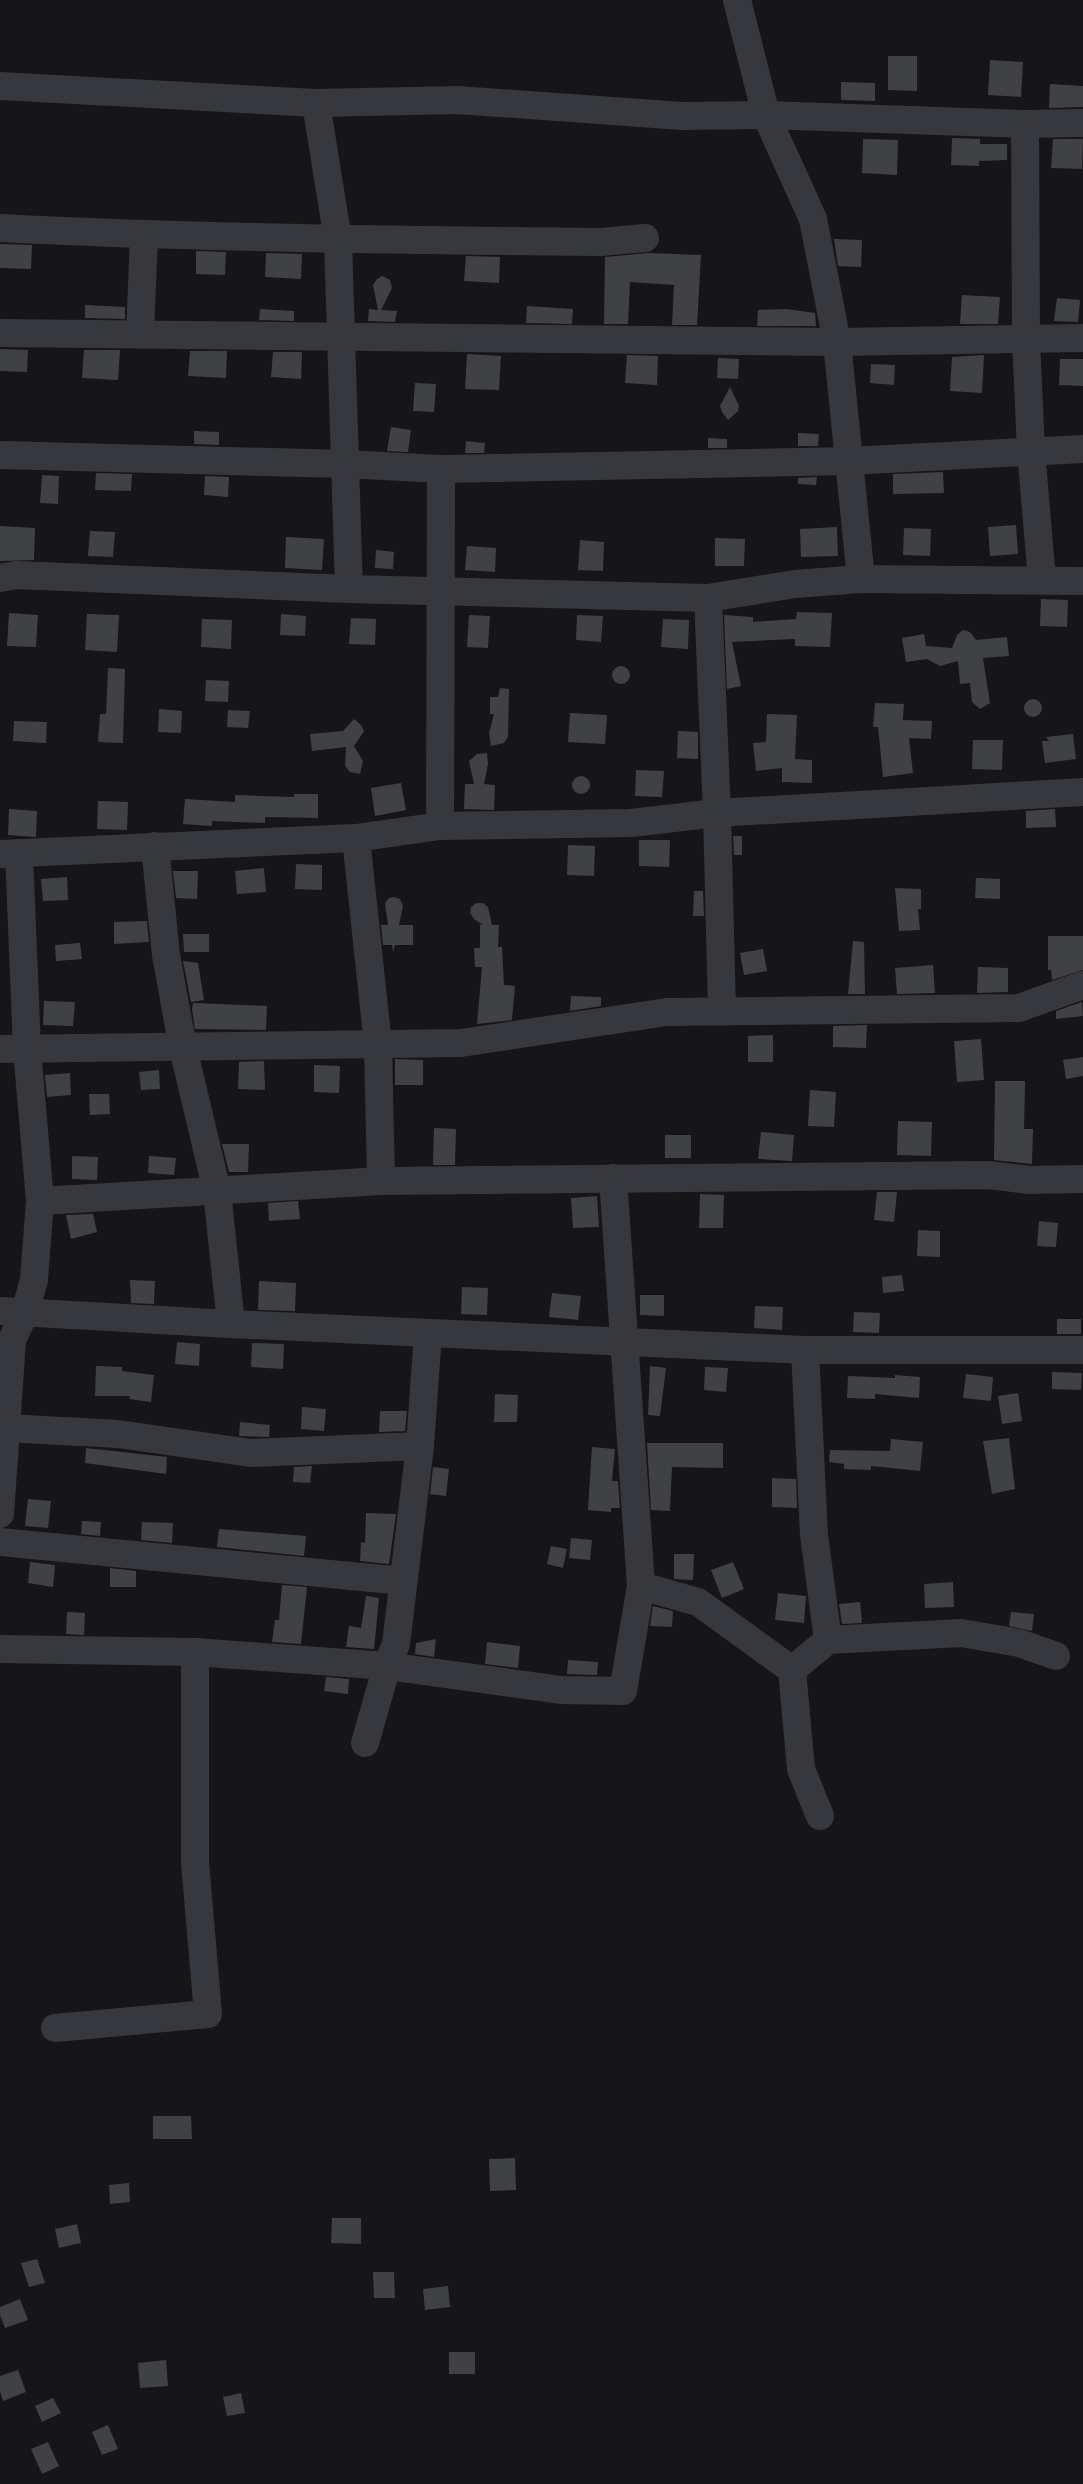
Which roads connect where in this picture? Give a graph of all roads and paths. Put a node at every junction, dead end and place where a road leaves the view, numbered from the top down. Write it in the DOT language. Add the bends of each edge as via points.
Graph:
graph roads {
  1 [pos="737,0"];
  2 [pos="0,86"];
  3 [pos="316,103"];
  4 [pos="766,115"];
  5 [pos="1083,123"];
  6 [pos="1025,124"];
  7 [pos="0,228"];
  8 [pos="144,235"];
  9 [pos="644,238"];
  10 [pos="338,240"];
  11 [pos="0,334"];
  12 [pos="140,334"];
  13 [pos="342,337"];
  14 [pos="1083,338"];
  15 [pos="1026,339"];
  16 [pos="837,342"];
  17 [pos="1083,449"];
  18 [pos="1031,451"];
  19 [pos="0,455"];
  20 [pos="849,461"];
  21 [pos="345,464"];
  22 [pos="442,469"];
  23 [pos="0,578"];
  24 [pos="861,579"];
  25 [pos="1042,580"];
  26 [pos="1083,581"];
  27 [pos="350,589"];
  28 [pos="442,592"];
  29 [pos="708,598"];
  30 [pos="1083,792"];
  31 [pos="717,813"];
  32 [pos="440,826"];
  33 [pos="356,838"];
  34 [pos="156,846"];
  35 [pos="9,854"];
  36 [pos="1083,985"];
  37 [pos="722,1011"];
  38 [pos="378,1045"];
  39 [pos="183,1048"];
  40 [pos="0,1049"];
  41 [pos="27,1049"];
  42 [pos="613,1178"];
  43 [pos="1083,1180"];
  44 [pos="381,1181"];
  45 [pos="217,1191"];
  46 [pos="40,1201"];
  47 [pos="12,1311"];
  48 [pos="231,1324"];
  49 [pos="428,1333"];
  50 [pos="624,1341"];
  51 [pos="805,1350"];
  52 [pos="1083,1350"];
  53 [pos="3,1428"];
  54 [pos="420,1446"];
  55 [pos="0,1514"];
  56 [pos="0,1542"];
  57 [pos="403,1581"];
  58 [pos="641,1586"];
  59 [pos="828,1640"];
  60 [pos="0,1649"];
  61 [pos="195,1652"];
  62 [pos="1056,1656"];
  63 [pos="387,1666"];
  64 [pos="792,1670"];
  65 [pos="365,1743"];
  66 [pos="820,1816"];
  67 [pos="54,2028"];
  1 -- 4 [label="street"];
  2 -- 3 [label="street"];
  3 -- 4 [label="street" via="458,100 682,116"];
  3 -- 10 [label="street"];
  4 -- 6 [label="street"];
  4 -- 16 [label="street" via="813,219"];
  5 -- 6 [label="street"];
  6 -- 15 [label="street"];
  7 -- 8 [label="street"];
  8 -- 10 [label="street"];
  8 -- 12 [label="street"];
  9 -- 10 [label="street" via="601,242"];
  10 -- 13 [label="street"];
  11 -- 12 [label="street"];
  12 -- 13 [label="street"];
  13 -- 16 [label="street"];
  13 -- 21 [label="street"];
  14 -- 15 [label="street"];
  15 -- 16 [label="street"];
  15 -- 18 [label="street"];
  16 -- 20 [label="street"];
  17 -- 18 [label="street"];
  18 -- 20 [label="street"];
  18 -- 25 [label="street"];
  19 -- 21 [label="street"];
  20 -- 22 [label="street"];
  20 -- 24 [label="street"];
  21 -- 22 [label="street"];
  21 -- 27 [label="street"];
  22 -- 28 [label="street"];
  23 -- 27 [label="street" via="16,575"];
  24 -- 25 [label="street"];
  24 -- 29 [label="street" via="795,584"];
  25 -- 26 [label="street"];
  27 -- 28 [label="street"];
  28 -- 29 [label="street"];
  28 -- 32 [label="street"];
  29 -- 31 [label="street"];
  30 -- 31 [label="street"];
  31 -- 32 [label="street" via="631,823"];
  31 -- 37 [label="street"];
  32 -- 33 [label="street"];
  33 -- 34 [label="street"];
  33 -- 38 [label="street"];
  34 -- 35 [label="street"];
  34 -- 39 [label="street" via="166,955"];
  35 -- 41 [label="street"];
  36 -- 37 [label="street" via="1019,1008"];
  37 -- 38 [label="street" via="667,1012 461,1043"];
  38 -- 39 [label="street"];
  38 -- 44 [label="street"];
  39 -- 41 [label="street"];
  39 -- 45 [label="street"];
  40 -- 41 [label="street"];
  41 -- 46 [label="street"];
  42 -- 43 [label="street" via="988,1175 1029,1180"];
  42 -- 44 [label="street"];
  42 -- 50 [label="street"];
  44 -- 45 [label="street"];
  45 -- 46 [label="street"];
  45 -- 48 [label="street"];
  46 -- 47 [label="street" via="34,1280"];
  47 -- 48 [label="street"];
  47 -- 53 [label="street"];
  48 -- 49 [label="street"];
  49 -- 50 [label="street"];
  49 -- 54 [label="street"];
  50 -- 51 [label="street"];
  50 -- 58 [label="street"];
  51 -- 52 [label="street"];
  51 -- 59 [label="street" via="814,1535"];
  53 -- 54 [label="street" via="118,1434 251,1453"];
  53 -- 55 [label="street"];
  54 -- 57 [label="street"];
  56 -- 57 [label="street"];
  57 -- 63 [label="street" via="396,1644"];
  58 -- 63 [label="street" via="623,1691 561,1690"];
  58 -- 64 [label="street" via="698,1602"];
  59 -- 62 [label="street" via="961,1634 1019,1643"];
  59 -- 64 [label="street"];
  60 -- 61 [label="street"];
  61 -- 63 [label="street"];
  61 -- 67 [label="street" via="195,1862 208,2014"];
  63 -- 65 [label="street"];
  64 -- 66 [label="street" via="801,1768"];
}
